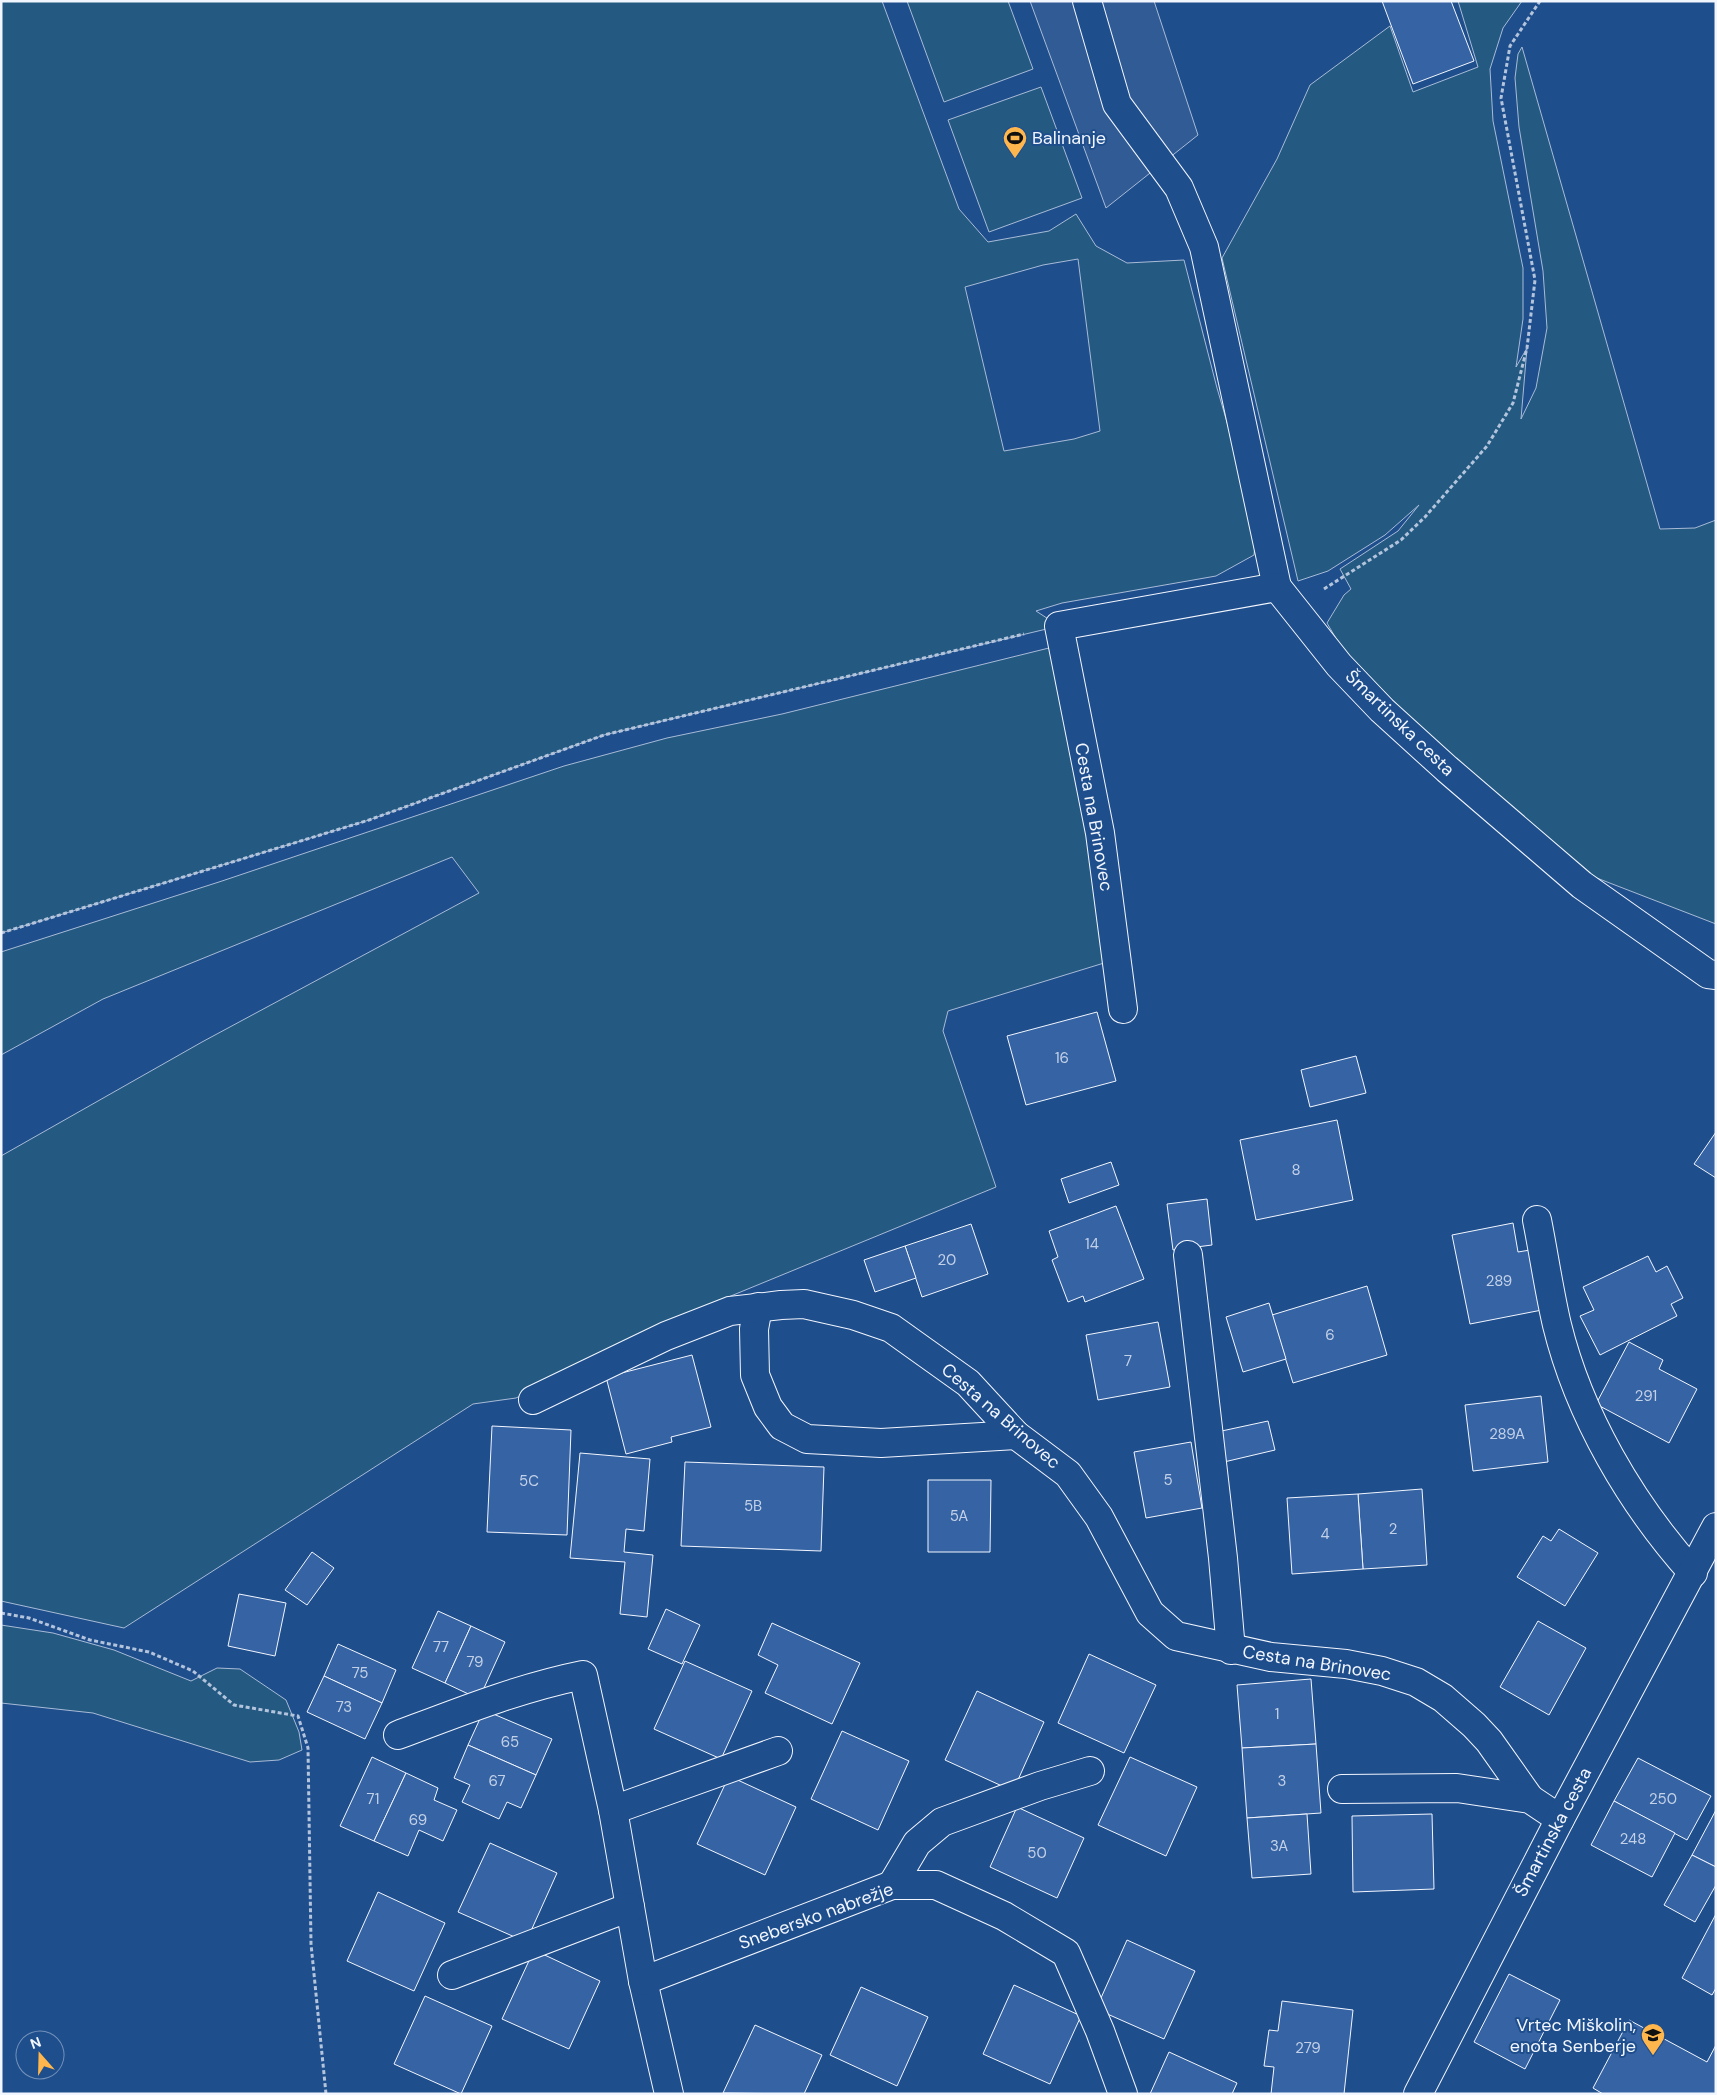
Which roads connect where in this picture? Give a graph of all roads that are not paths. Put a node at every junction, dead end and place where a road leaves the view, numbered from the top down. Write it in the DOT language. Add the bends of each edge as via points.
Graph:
graph roads {
  1 [pos="1087,1"];
  2 [pos="1276,587"];
  3 [pos="1716,975"];
  4 [pos="1123,1010"];
  5 [pos="1537,1220"];
  6 [pos="1188,1255"];
  7 [pos="758,1307"];
  8 [pos="533,1400"];
  9 [pos="1016,1434"];
  10 [pos="1716,1527"];
  11 [pos="1693,1573"];
  12 [pos="1231,1650"];
  13 [pos="398,1735"];
  14 [pos="778,1751"];
  15 [pos="1090,1770"];
  16 [pos="1342,1789"];
  17 [pos="1530,1799"];
  18 [pos="613,1810"];
  19 [pos="1560,1819"];
  20 [pos="892,1885"];
  21 [pos="630,1907"];
  22 [pos="452,1975"];
  23 [pos="643,1981"];
  24 [pos="668,2094"];
  25 [pos="1123,2094"];
  26 [pos="1418,2094"];
  1 -- 2 [label="street" via="1117,104 1179,188 1204,247"];
  2 -- 3 [label="street, Šmartinska cesta" via="1339,665 1382,710 1520,833 1590,890 1708,974"];
  2 -- 4 [label="street, Cesta na Brinovec" via="1059,626 1100,833"];
  5 -- 11 [label="street" via="1557,1326 1587,1414 1642,1510"];
  6 -- 12 [label="street, Cesta na Brinovec"];
  7 -- 8 [label="street, Cesta na Brinovec" via="730,1311 666,1336"];
  7 -- 9 [label="street, Cesta na Brinovec" via="804,1304 891,1328 968,1384"];
  7 -- 9 [label="street" via="754,1330 754,1375 768,1407 782,1426 806,1439 881,1443"];
  9 -- 12 [label="street, Cesta na Brinovec" via="1068,1474 1099,1517 1150,1613 1176,1636"];
  10 -- 11 [label="street, Šmartinska cesta"];
  11 -- 19 [label="street, Šmartinska cesta"];
  12 -- 17 [label="street, Cesta na Brinovec" via="1346,1664 1416,1682 1443,1698 1474,1725"];
  13 -- 18 [label="street" via="542,1683 583,1675"];
  14 -- 18 [label="street"];
  15 -- 20 [label="street" via="942,1822 917,1843"];
  16 -- 17 [label="street, Cesta na Brinovec" via="1457,1788"];
  17 -- 19 [label="street, Cesta na Brinovec"];
  18 -- 21 [label="street"];
  19 -- 26 [label="street, Šmartinska cesta"];
  20 -- 23 [label="street, Snebersko nabrežje"];
  20 -- 25 [label="street, Snebersko nabrežje" via="936,1885 1004,1916 1066,1953"];
  21 -- 22 [label="street"];
  21 -- 23 [label="street"];
  23 -- 24 [label="street"];
}
